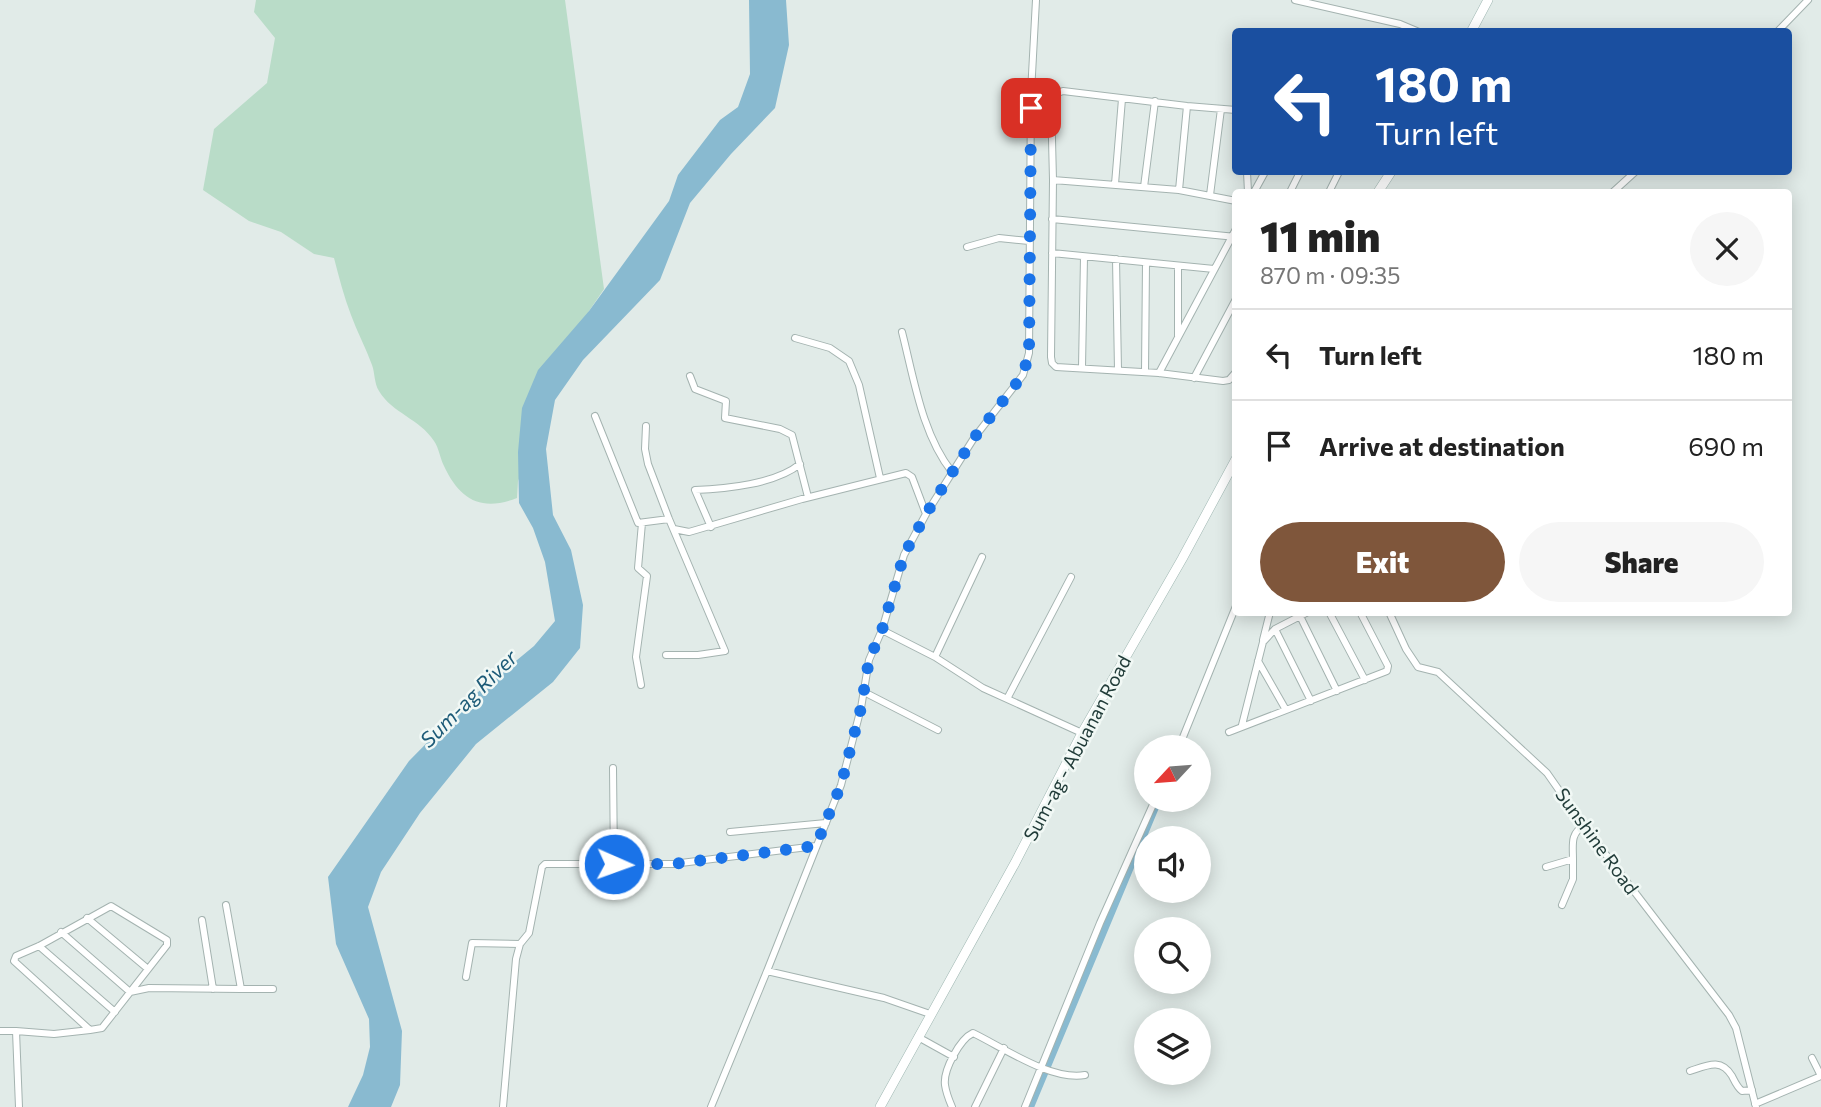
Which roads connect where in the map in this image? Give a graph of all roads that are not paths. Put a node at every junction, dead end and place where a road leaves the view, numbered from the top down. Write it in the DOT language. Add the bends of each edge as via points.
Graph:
graph roads {
  1 [pos="1036,0"];
  2 [pos="1294,0"];
  3 [pos="1488,0"];
  4 [pos="1808,0"];
  5 [pos="1409,28"];
  6 [pos="1473,28"];
  7 [pos="1781,28"];
  8 [pos="1122,99"];
  9 [pos="1155,101"];
  10 [pos="1187,106"];
  11 [pos="1221,109"];
  12 [pos="1232,110"];
  13 [pos="1631,175"];
  14 [pos="1053,180"];
  15 [pos="1115,184"];
  16 [pos="1144,187"];
  17 [pos="1616,189"];
  18 [pos="1178,190"];
  19 [pos="1210,195"];
  20 [pos="1232,200"];
  21 [pos="1052,219"];
  22 [pos="1232,237"];
  23 [pos="1232,240"];
  24 [pos="1029,241"];
  25 [pos="967,247"];
  26 [pos="1052,253"];
  27 [pos="1084,257"];
  28 [pos="1116,259"];
  29 [pos="1146,263"];
  30 [pos="1178,267"];
  31 [pos="1214,269"];
  32 [pos="1232,306"];
  33 [pos="902,332"];
  34 [pos="795,338"];
  35 [pos="1178,338"];
  36 [pos="1082,367"];
  37 [pos="1118,370"];
  38 [pos="1145,372"];
  39 [pos="1159,373"];
  40 [pos="690,376"];
  41 [pos="1194,377"];
  42 [pos="1232,377"];
  43 [pos="595,416"];
  44 [pos="646,426"];
  45 [pos="800,464"];
  46 [pos="1232,466"];
  47 [pos="952,472"];
  48 [pos="880,478"];
  49 [pos="808,497"];
  50 [pos="926,514"];
  51 [pos="668,519"];
  52 [pos="642,523"];
  53 [pos="711,527"];
  54 [pos="674,529"];
  55 [pos="982,557"];
  56 [pos="1071,577"];
  57 [pos="1232,616"];
  58 [pos="1269,616"];
  59 [pos="1296,616"];
  60 [pos="1300,616"];
  61 [pos="1331,616"];
  62 [pos="1362,616"];
  63 [pos="1391,616"];
  64 [pos="1275,629"];
  65 [pos="882,630"];
  66 [pos="1263,642"];
  67 [pos="666,655"];
  68 [pos="934,657"];
  69 [pos="1258,661"];
  70 [pos="1365,680"];
  71 [pos="641,685"];
  72 [pos="1338,691"];
  73 [pos="864,692"];
  74 [pos="1008,697"];
  75 [pos="1311,701"];
  76 [pos="1286,710"];
  77 [pos="1242,725"];
  78 [pos="938,730"];
  79 [pos="1229,732"];
  80 [pos="1082,733"];
  81 [pos="1184,735"];
  82 [pos="613,768"];
  83 [pos="1150,812"];
  84 [pos="826,823"];
  85 [pos="1584,826"];
  86 [pos="730,832"];
  87 [pos="816,846"];
  88 [pos="1573,859"];
  89 [pos="614,864"];
  90 [pos="1546,867"];
  91 [pos="226,905"];
  92 [pos="1562,905"];
  93 [pos="87,918"];
  94 [pos="202,920"];
  95 [pos="61,933"];
  96 [pos="520,944"];
  97 [pos="39,946"];
  98 [pos="148,969"];
  99 [pos="767,971"];
  100 [pos="466,976"];
  101 [pos="213,989"];
  102 [pos="241,989"];
  103 [pos="273,989"];
  104 [pos="130,992"];
  105 [pos="115,1012"];
  106 [pos="930,1014"];
  107 [pos="90,1030"];
  108 [pos="0,1031"];
  109 [pos="16,1031"];
  110 [pos="918,1037"];
  111 [pos="1004,1048"];
  112 [pos="954,1057"];
  113 [pos="1812,1058"];
  114 [pos="1045,1069"];
  115 [pos="1690,1071"];
  116 [pos="1085,1075"];
  117 [pos="1821,1076"];
  118 [pos="1752,1090"];
  119 [pos="1756,1106"];
  120 [pos="19,1107"];
  121 [pos="503,1107"];
  122 [pos="711,1107"];
  123 [pos="880,1107"];
  124 [pos="951,1107"];
  125 [pos="975,1107"];
  126 [pos="1025,1107"];
  1 -- 24 [label="street"];
  2 -- 5 [label="street"];
  3 -- 6 [label="main road"];
  4 -- 7 [label="street"];
  8 -- 9 [label="street"];
  8 -- 14 [label="street" via="1063,91 1055,94 1051,99"];
  8 -- 15 [label="street"];
  9 -- 10 [label="street"];
  9 -- 16 [label="street"];
  10 -- 11 [label="street"];
  10 -- 18 [label="street"];
  11 -- 12 [label="street"];
  11 -- 19 [label="street"];
  13 -- 17 [label="street"];
  14 -- 15 [label="street"];
  14 -- 21 [label="street"];
  15 -- 16 [label="street"];
  16 -- 18 [label="street"];
  18 -- 19 [label="street"];
  19 -- 20 [label="street"];
  21 -- 22 [label="street"];
  21 -- 26 [label="street"];
  23 -- 31 [label="street"];
  24 -- 25 [label="street" via="999,238"];
  24 -- 47 [label="street" via="1029,353 1023,375"];
  26 -- 27 [label="street"];
  26 -- 36 [label="street" via="1052,363"];
  27 -- 28 [label="street"];
  27 -- 36 [label="street"];
  28 -- 29 [label="street"];
  28 -- 37 [label="street"];
  29 -- 30 [label="street"];
  29 -- 38 [label="street"];
  30 -- 31 [label="street"];
  30 -- 35 [label="street"];
  31 -- 35 [label="street"];
  32 -- 41 [label="street"];
  33 -- 47 [label="street" via="925,417 939,455"];
  34 -- 48 [label="street" via="830,348 849,361 859,385"];
  35 -- 39 [label="street"];
  36 -- 37 [label="street"];
  37 -- 38 [label="street"];
  38 -- 39 [label="street"];
  39 -- 41 [label="street"];
  40 -- 45 [label="street" via="695,389 726,401 726,419 789,433"];
  41 -- 42 [label="street" via="1223,381"];
  43 -- 52 [label="street" via="638,523"];
  44 -- 51 [label="street" via="646,456"];
  45 -- 49 [label="street"];
  45 -- 53 [label="street" via="792,471 733,488 695,490"];
  46 -- 80 [label="main road, Sum-ag - Abuanan Road"];
  47 -- 50 [label="street"];
  48 -- 49 [label="street"];
  48 -- 50 [label="street" via="910,474"];
  49 -- 53 [label="street"];
  50 -- 65 [label="street" via="904,555"];
  51 -- 52 [label="street"];
  51 -- 54 [label="street"];
  52 -- 71 [label="street" via="638,568 647,576 636,657"];
  53 -- 54 [label="street" via="690,532"];
  54 -- 67 [label="street" via="726,651"];
  55 -- 68 [label="street"];
  56 -- 74 [label="street"];
  57 -- 81 [label="street"];
  58 -- 66 [label="street"];
  59 -- 64 [label="street"];
  60 -- 72 [label="street"];
  61 -- 70 [label="street"];
  62 -- 70 [label="street" via="1388,666"];
  63 -- 85 [label="street, Sunshine Road" via="1418,667 1438,672 1547,773"];
  64 -- 66 [label="street"];
  64 -- 75 [label="street"];
  65 -- 68 [label="street"];
  65 -- 73 [label="street" via="869,660"];
  66 -- 69 [label="street"];
  68 -- 74 [label="street"];
  69 -- 76 [label="street"];
  69 -- 77 [label="street"];
  70 -- 72 [label="street"];
  72 -- 75 [label="street"];
  73 -- 78 [label="street"];
  73 -- 84 [label="street" via="841,785"];
  74 -- 80 [label="street"];
  75 -- 76 [label="street"];
  76 -- 77 [label="street"];
  77 -- 79 [label="street"];
  80 -- 106 [label="main road, Sum-ag - Abuanan Road"];
  82 -- 89 [label="street"];
  83 -- 114 [label="street" via="1100,923"];
  84 -- 86 [label="street"];
  84 -- 87 [label="street"];
  85 -- 88 [label="street" via="1574,835"];
  85 -- 118 [label="street, Sunshine Road" via="1729,1015"];
  87 -- 89 [label="street" via="673,864"];
  87 -- 99 [label="street"];
  88 -- 90 [label="street"];
  88 -- 92 [label="street" via="1573,879"];
  89 -- 96 [label="street" via="545,864 529,933"];
  91 -- 102 [label="street"];
  93 -- 95 [label="street"];
  93 -- 98 [label="street"];
  93 -- 98 [label="street" via="113,906 167,940"];
  94 -- 101 [label="street"];
  95 -- 97 [label="street"];
  95 -- 104 [label="street"];
  96 -- 100 [label="street" via="472,943"];
  96 -- 121 [label="street"];
  97 -- 105 [label="street"];
  97 -- 107 [label="street" via="14,961"];
  98 -- 104 [label="street"];
  99 -- 106 [label="street" via="884,998"];
  99 -- 122 [label="street"];
  101 -- 102 [label="street"];
  101 -- 104 [label="street"];
  102 -- 103 [label="street"];
  104 -- 105 [label="street"];
  105 -- 107 [label="street" via="102,1028"];
  106 -- 110 [label="main road, Sum-ag - Abuanan Road"];
  107 -- 109 [label="street" via="54,1034"];
  108 -- 109 [label="street"];
  109 -- 120 [label="street"];
  110 -- 112 [label="street"];
  110 -- 123 [label="main road, Sum-ag - Abuanan Road"];
  111 -- 112 [label="street" via="973,1033 961,1041"];
  111 -- 114 [label="street"];
  111 -- 125 [label="street"];
  112 -- 124 [label="street" via="945,1072"];
  113 -- 117 [label="street"];
  114 -- 116 [label="street"];
  114 -- 126 [label="street"];
  115 -- 118 [label="street" via="1715,1062 1730,1073 1738,1088"];
  117 -- 119 [label="street"];
  118 -- 119 [label="street, Sunshine Road"];
}
